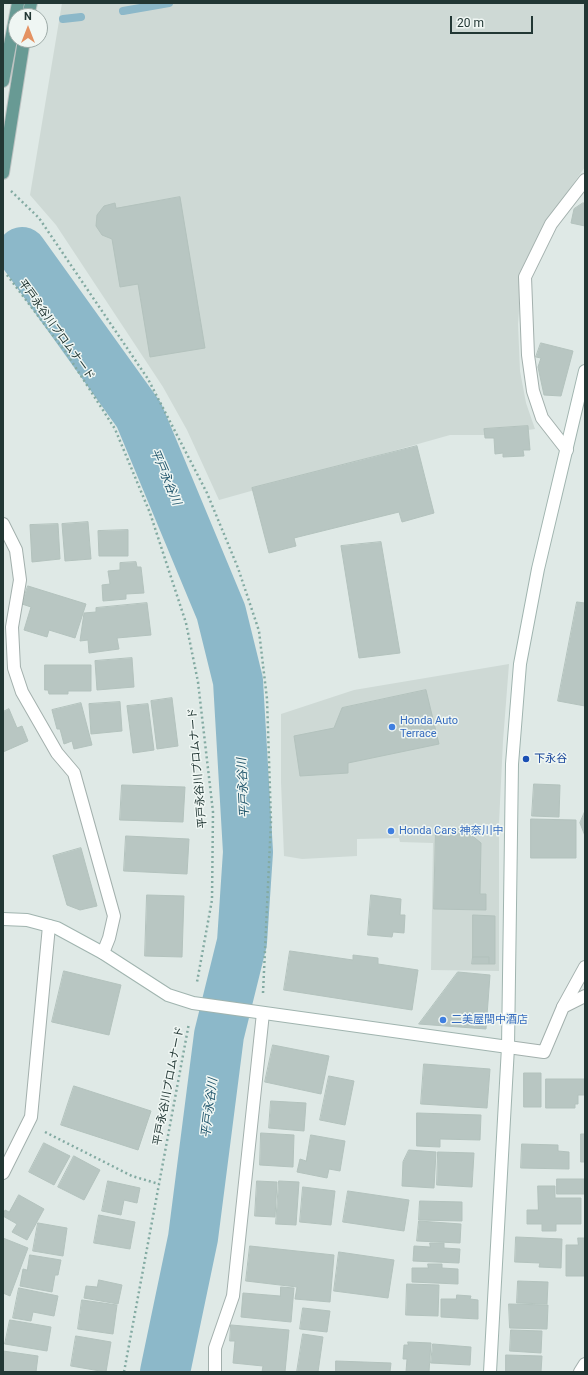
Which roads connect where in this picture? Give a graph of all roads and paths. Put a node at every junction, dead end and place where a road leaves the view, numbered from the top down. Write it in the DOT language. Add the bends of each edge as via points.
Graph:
graph roads {
  1 [pos="18,3"];
  2 [pos="23,48"];
  3 [pos="3,81"];
  4 [pos="3,173"];
  5 [pos="585,180"];
  6 [pos="8,188"];
  7 [pos="7,275"];
  8 [pos="585,371"];
  9 [pos="567,450"];
  10 [pos="3,524"];
  11 [pos="3,919"];
  12 [pos="49,926"];
  13 [pos="103,953"];
  14 [pos="585,967"];
  15 [pos="585,996"];
  16 [pos="193,1003"];
  17 [pos="563,1007"];
  18 [pos="262,1013"];
  19 [pos="508,1047"];
  20 [pos="28,1123"];
  21 [pos="3,1173"];
  22 [pos="159,1184"];
  23 [pos="585,1364"];
  24 [pos="124,1372"];
  25 [pos="215,1372"];
  26 [pos="490,1372"];
  27 [pos="580,1372"];
  1 -- 3 [label="main road"];
  2 -- 4 [label="main road"];
  5 -- 9 [label="street" via="551,224 525,277 528,355 533,391 542,418"];
  6 -- 18 [label="path" via="39,218 148,379 207,493 238,568 259,631 267,699 271,821"];
  7 -- 16 [label="path, 平戸永谷川プロムナード" via="67,354 115,429 150,513 186,623 198,682 212,812 212,900"];
  8 -- 9 [label="street"];
  9 -- 19 [label="street" via="538,569 520,664 512,764"];
  10 -- 13 [label="street" via="16,550 20,580 12,627 14,668 22,692 53,746 74,773 114,916"];
  11 -- 12 [label="street" via="27,920"];
  12 -- 13 [label="street"];
  12 -- 20 [label="street" via="31,1117"];
  13 -- 16 [label="street" via="168,995"];
  14 -- 17 [label="street"];
  15 -- 17 [label="street"];
  16 -- 18 [label="street"];
  16 -- 22 [label="path, 平戸永谷川プロムナード"];
  17 -- 19 [label="street" via="544,1052"];
  18 -- 19 [label="street"];
  18 -- 25 [label="street" via="233,1296 215,1348"];
  19 -- 26 [label="street"];
  20 -- 21 [label="street"];
  20 -- 22 [label="path" via="132,1176"];
  22 -- 24 [label="path, 平戸永谷川プロムナード"];
  23 -- 27 [label="street"];
}
